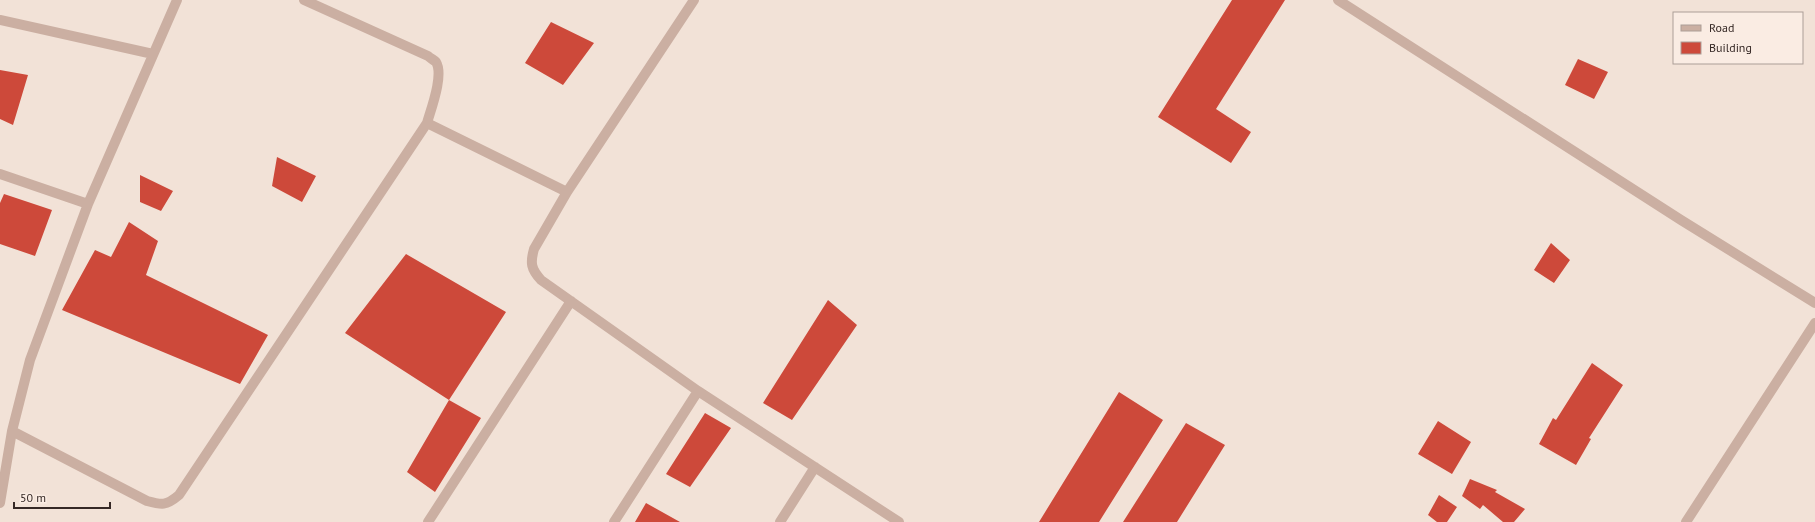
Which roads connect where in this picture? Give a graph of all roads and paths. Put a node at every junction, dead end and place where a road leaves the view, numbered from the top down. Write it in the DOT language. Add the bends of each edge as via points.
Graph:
graph roads {
  1 [pos="176,0"];
  2 [pos="304,0"];
  3 [pos="694,0"];
  4 [pos="1338,0"];
  5 [pos="0,20"];
  6 [pos="153,54"];
  7 [pos="427,123"];
  8 [pos="0,174"];
  9 [pos="568,192"];
  10 [pos="88,204"];
  11 [pos="571,301"];
  12 [pos="1815,303"];
  13 [pos="1815,323"];
  14 [pos="698,391"];
  15 [pos="12,431"];
  16 [pos="815,467"];
  17 [pos="0,503"];
  18 [pos="428,522"];
  19 [pos="614,522"];
  20 [pos="780,522"];
  21 [pos="900,522"];
  22 [pos="1686,522"];
  1 -- 6 [label="street"];
  2 -- 7 [label="street" via="428,56 436,62 438,83"];
  3 -- 9 [label="street"];
  4 -- 12 [label="street" via="1668,212"];
  5 -- 6 [label="street"];
  6 -- 10 [label="street"];
  7 -- 9 [label="street"];
  7 -- 15 [label="street" via="179,495 170,502 160,505 147,501"];
  8 -- 10 [label="street"];
  9 -- 11 [label="street" via="534,249 531,259 534,272 541,280"];
  10 -- 15 [label="street" via="30,360"];
  11 -- 14 [label="street"];
  11 -- 18 [label="street"];
  13 -- 22 [label="street"];
  14 -- 16 [label="street"];
  14 -- 19 [label="street"];
  15 -- 17 [label="street"];
  16 -- 20 [label="street"];
  16 -- 21 [label="street"];
}
